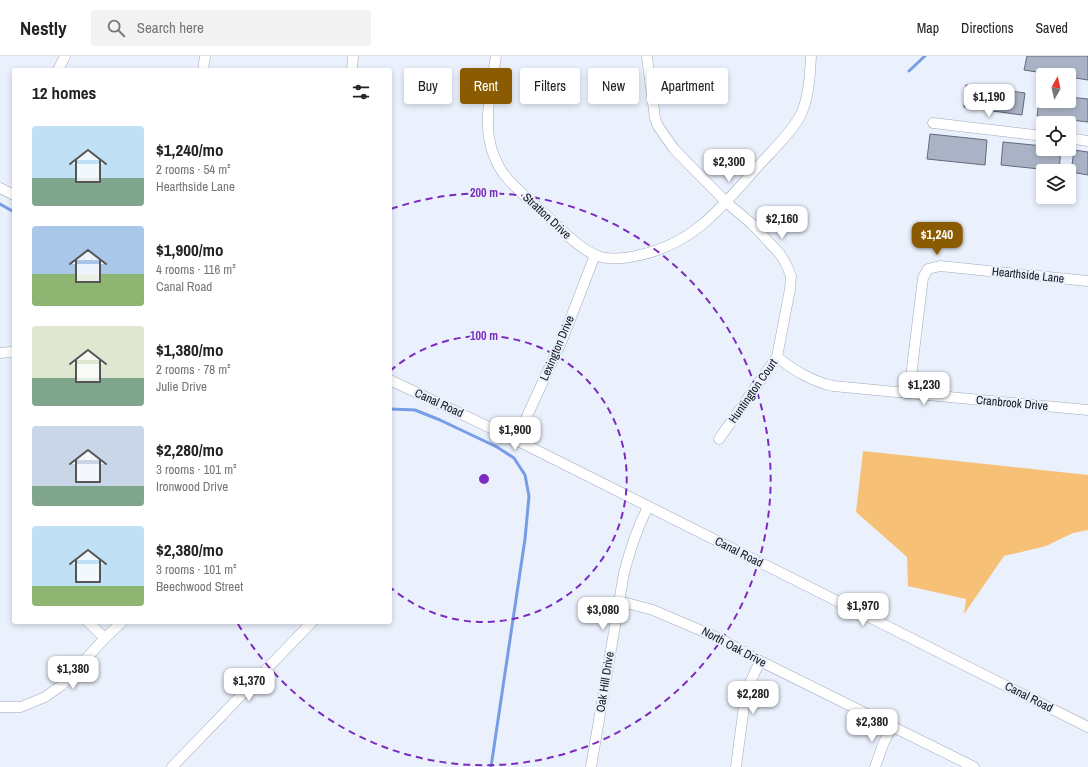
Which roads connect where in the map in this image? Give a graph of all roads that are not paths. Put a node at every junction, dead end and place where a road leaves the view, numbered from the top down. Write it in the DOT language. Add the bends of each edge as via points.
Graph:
graph roads {
  1 [pos="65,56"];
  2 [pos="205,56"];
  3 [pos="354,56"];
  4 [pos="496,56"];
  5 [pos="812,56"];
  6 [pos="647,57"];
  7 [pos="59,68"];
  8 [pos="203,68"];
  9 [pos="352,68"];
  10 [pos="933,123"];
  11 [pos="1036,135"];
  12 [pos="1076,139"];
  13 [pos="1088,141"];
  14 [pos="0,188"];
  15 [pos="12,194"];
  16 [pos="726,202"];
  17 [pos="595,255"];
  18 [pos="1088,281"];
  19 [pos="0,353"];
  20 [pos="12,353"];
  21 [pos="777,357"];
  22 [pos="392,381"];
  23 [pos="909,393"];
  24 [pos="1088,410"];
  25 [pos="516,440"];
  26 [pos="719,440"];
  27 [pos="648,507"];
  28 [pos="619,601"];
  29 [pos="90,624"];
  30 [pos="120,624"];
  31 [pos="310,624"];
  32 [pos="106,638"];
  33 [pos="760,661"];
  34 [pos="0,707"];
  35 [pos="1088,726"];
  36 [pos="892,727"];
  37 [pos="172,767"];
  38 [pos="591,767"];
  39 [pos="736,767"];
  40 [pos="875,767"];
  41 [pos="974,767"];
  1 -- 7 [label="street"];
  2 -- 8 [label="street"];
  3 -- 9 [label="street"];
  4 -- 17 [label="street, Stratton Drive" via="487,118 495,159 504,174 534,204 576,242"];
  5 -- 16 [label="street" via="801,114 786,136"];
  6 -- 16 [label="street, Huntington Court" via="658,126 674,150"];
  10 -- 11 [label="street"];
  12 -- 13 [label="street"];
  14 -- 15 [label="street"];
  16 -- 17 [label="street" via="695,231 657,252 611,258"];
  16 -- 21 [label="street, Huntington Court" via="752,224 780,254 791,276"];
  17 -- 25 [label="street, Lexington Drive" via="563,338"];
  18 -- 23 [label="street, Hearthside Lane" via="940,266 928,269 923,278"];
  19 -- 20 [label="street"];
  21 -- 23 [label="street, Cranbrook Drive" via="796,372 819,383"];
  21 -- 26 [label="street, Huntington Court"];
  22 -- 25 [label="street, Canal Road"];
  23 -- 24 [label="street, Cranbrook Drive"];
  25 -- 27 [label="street, Canal Road"];
  27 -- 28 [label="street, Oak Hill Drive" via="629,552"];
  27 -- 35 [label="street, Canal Road"];
  28 -- 33 [label="street, North Oak Drive" via="653,610 688,624"];
  28 -- 38 [label="street, Oak Hill Drive"];
  29 -- 32 [label="street"];
  30 -- 32 [label="street"];
  31 -- 37 [label="street"];
  32 -- 34 [label="street" via="62,685 46,697 21,707"];
  33 -- 36 [label="street, North Oak Drive"];
  33 -- 39 [label="street" via="745,698"];
  36 -- 40 [label="street"];
  36 -- 41 [label="street, North Oak Drive"];
}
